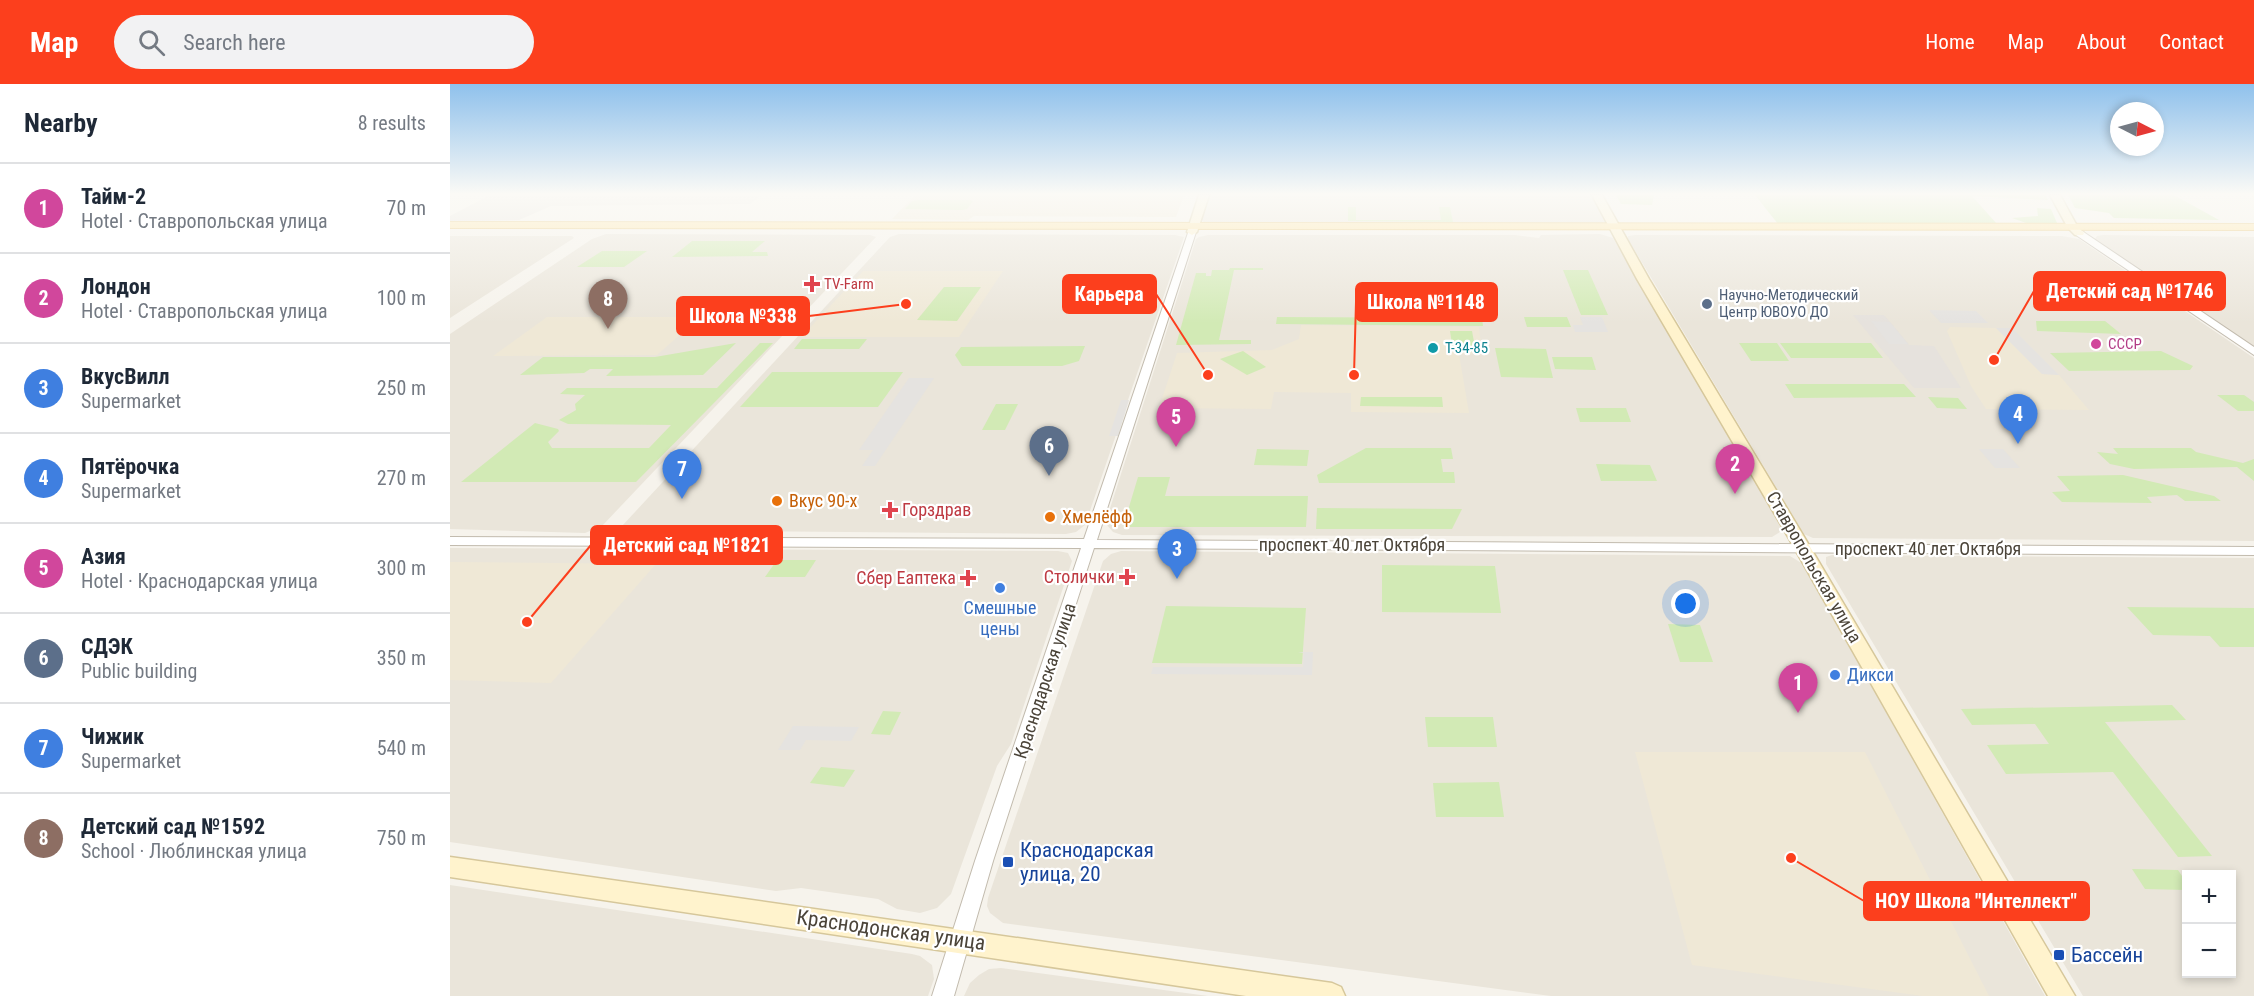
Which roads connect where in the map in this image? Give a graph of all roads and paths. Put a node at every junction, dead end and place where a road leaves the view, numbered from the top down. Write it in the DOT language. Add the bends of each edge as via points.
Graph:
graph roads {
  1 [pos="1191,238"];
  2 [pos="1620,238"];
  3 [pos="2087,238"];
  4 [pos="2254,352"];
  5 [pos="450,541"];
  6 [pos="1089,545"];
  7 [pos="1803,548"];
  8 [pos="2254,551"];
  9 [pos="450,867"];
  10 [pos="959,940"];
  11 [pos="943,996"];
  12 [pos="1332,996"];
  13 [pos="2062,996"];
  1 -- 6 [label="street, Краснодарская улица"];
  2 -- 7 [label="main road, Ставропольская улица"];
  3 -- 4 [label="street"];
  5 -- 6 [label="street, проспект 40 лет Октября"];
  6 -- 7 [label="street, проспект 40 лет Октября"];
  6 -- 10 [label="street, Краснодарская улица"];
  7 -- 8 [label="street, проспект 40 лет Октября"];
  7 -- 13 [label="main road, Ставропольская улица"];
  9 -- 10 [label="main road, Краснодонская улица"];
  10 -- 11 [label="street, Краснодарская улица"];
  10 -- 12 [label="main road, Краснодонская улица"];
}
